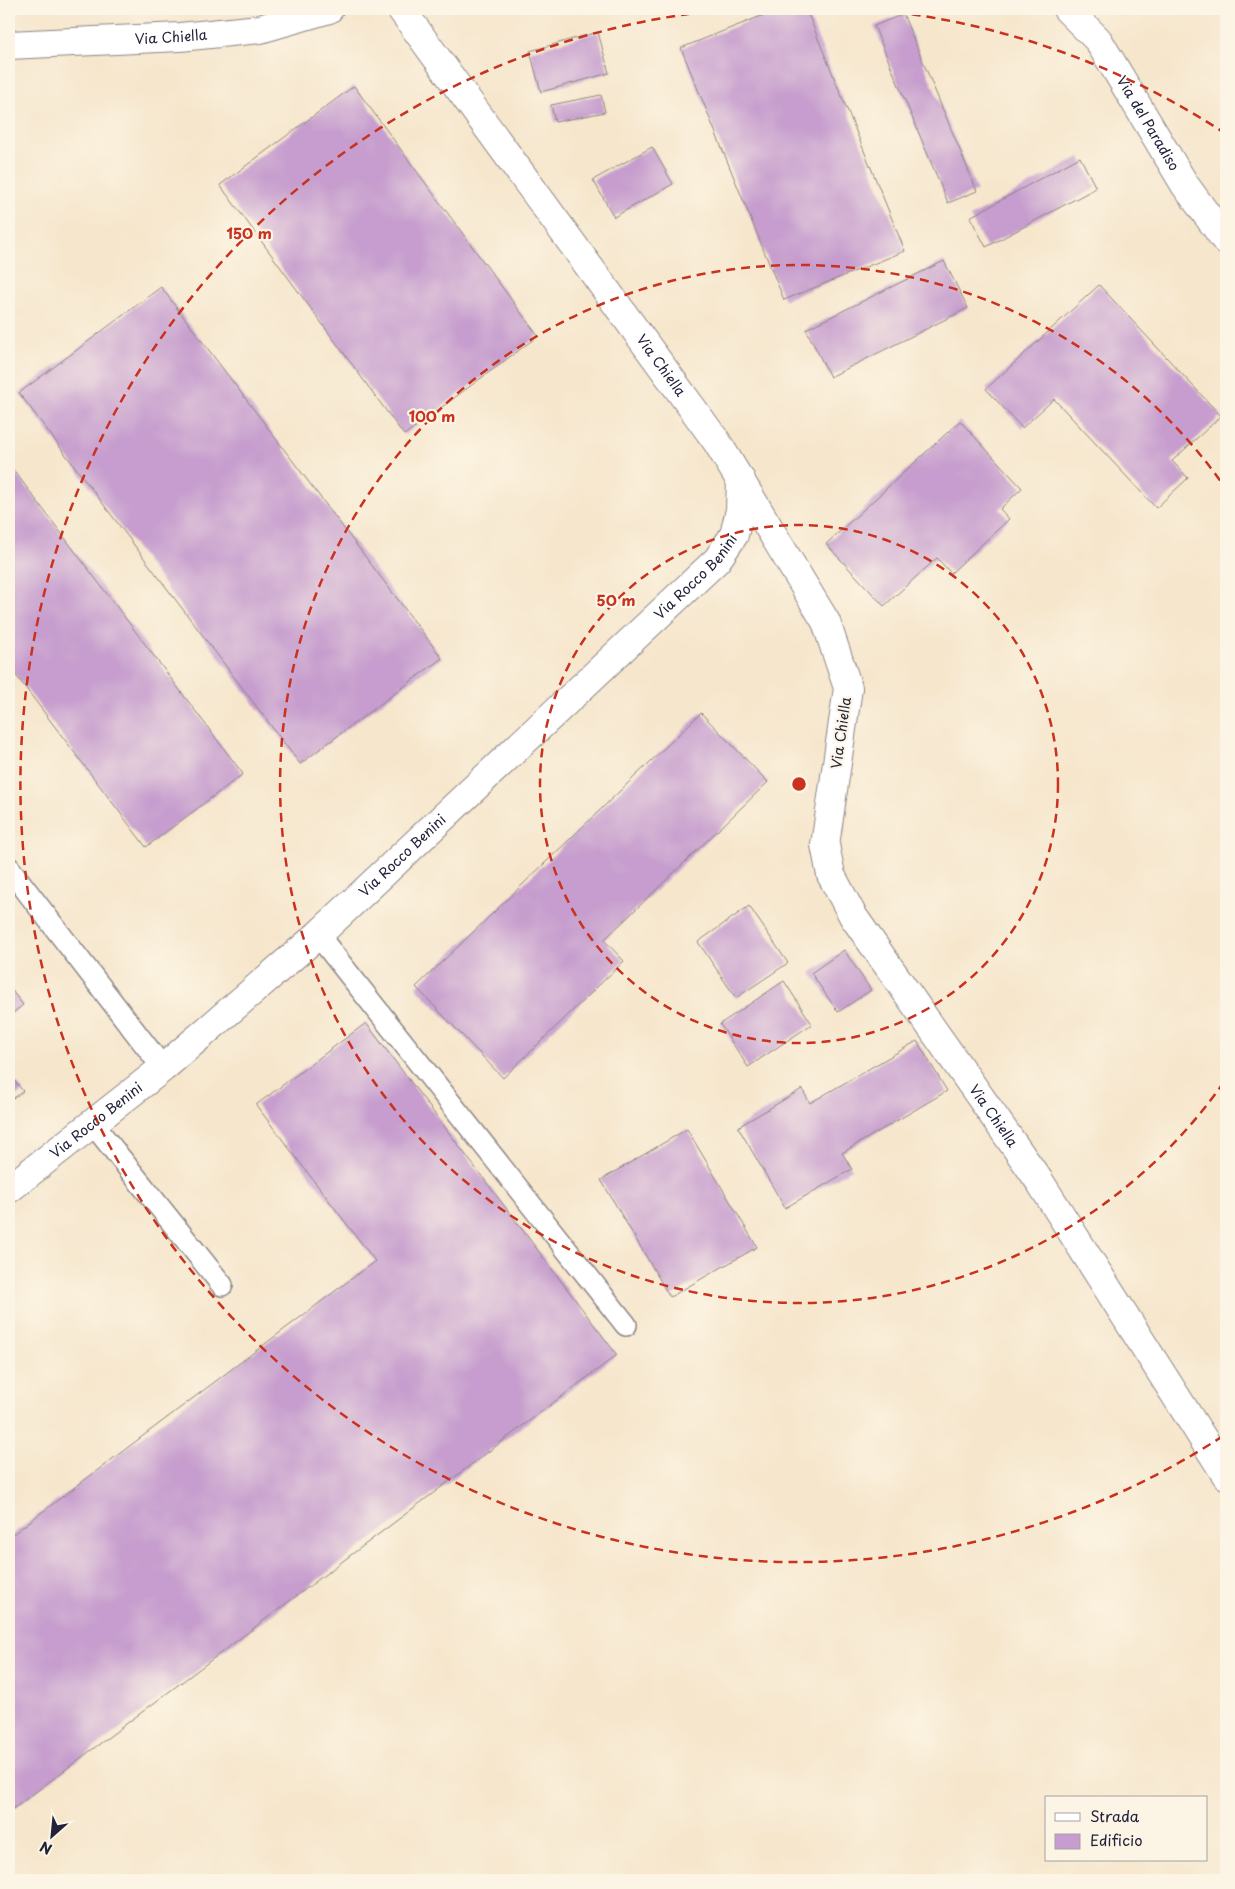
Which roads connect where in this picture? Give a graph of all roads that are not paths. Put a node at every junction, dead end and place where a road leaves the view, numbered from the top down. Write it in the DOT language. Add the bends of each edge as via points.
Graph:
graph roads {
  1 [pos="330,9"];
  2 [pos="401,9"];
  3 [pos="1067,9"];
  4 [pos="9,45"];
  5 [pos="1226,241"];
  6 [pos="741,480"];
  7 [pos="9,868"];
  8 [pos="318,935"];
  9 [pos="163,1068"];
  10 [pos="93,1124"];
  11 [pos="9,1189"];
  12 [pos="222,1285"];
  13 [pos="626,1325"];
  14 [pos="1226,1475"];
  1 -- 4 [label="street, Via Chiella" via="260,29 180,38"];
  2 -- 6 [label="street, Via Chiella" via="717,442"];
  3 -- 5 [label="street, Via del Paradiso" via="1098,40 1185,185"];
  6 -- 8 [label="street, Via Rocco Benini" via="740,510 734,534 717,560"];
  6 -- 14 [label="street, Via Chiella" via="826,622 848,688 825,844 831,875 853,916 1040,1182"];
  7 -- 9 [label="lane"];
  8 -- 9 [label="street, Via Rocco Benini"];
  8 -- 13 [label="lane"];
  9 -- 10 [label="street, Via Rocco Benini"];
  10 -- 11 [label="street, Via Rocco Benini"];
  10 -- 12 [label="lane"];
}
